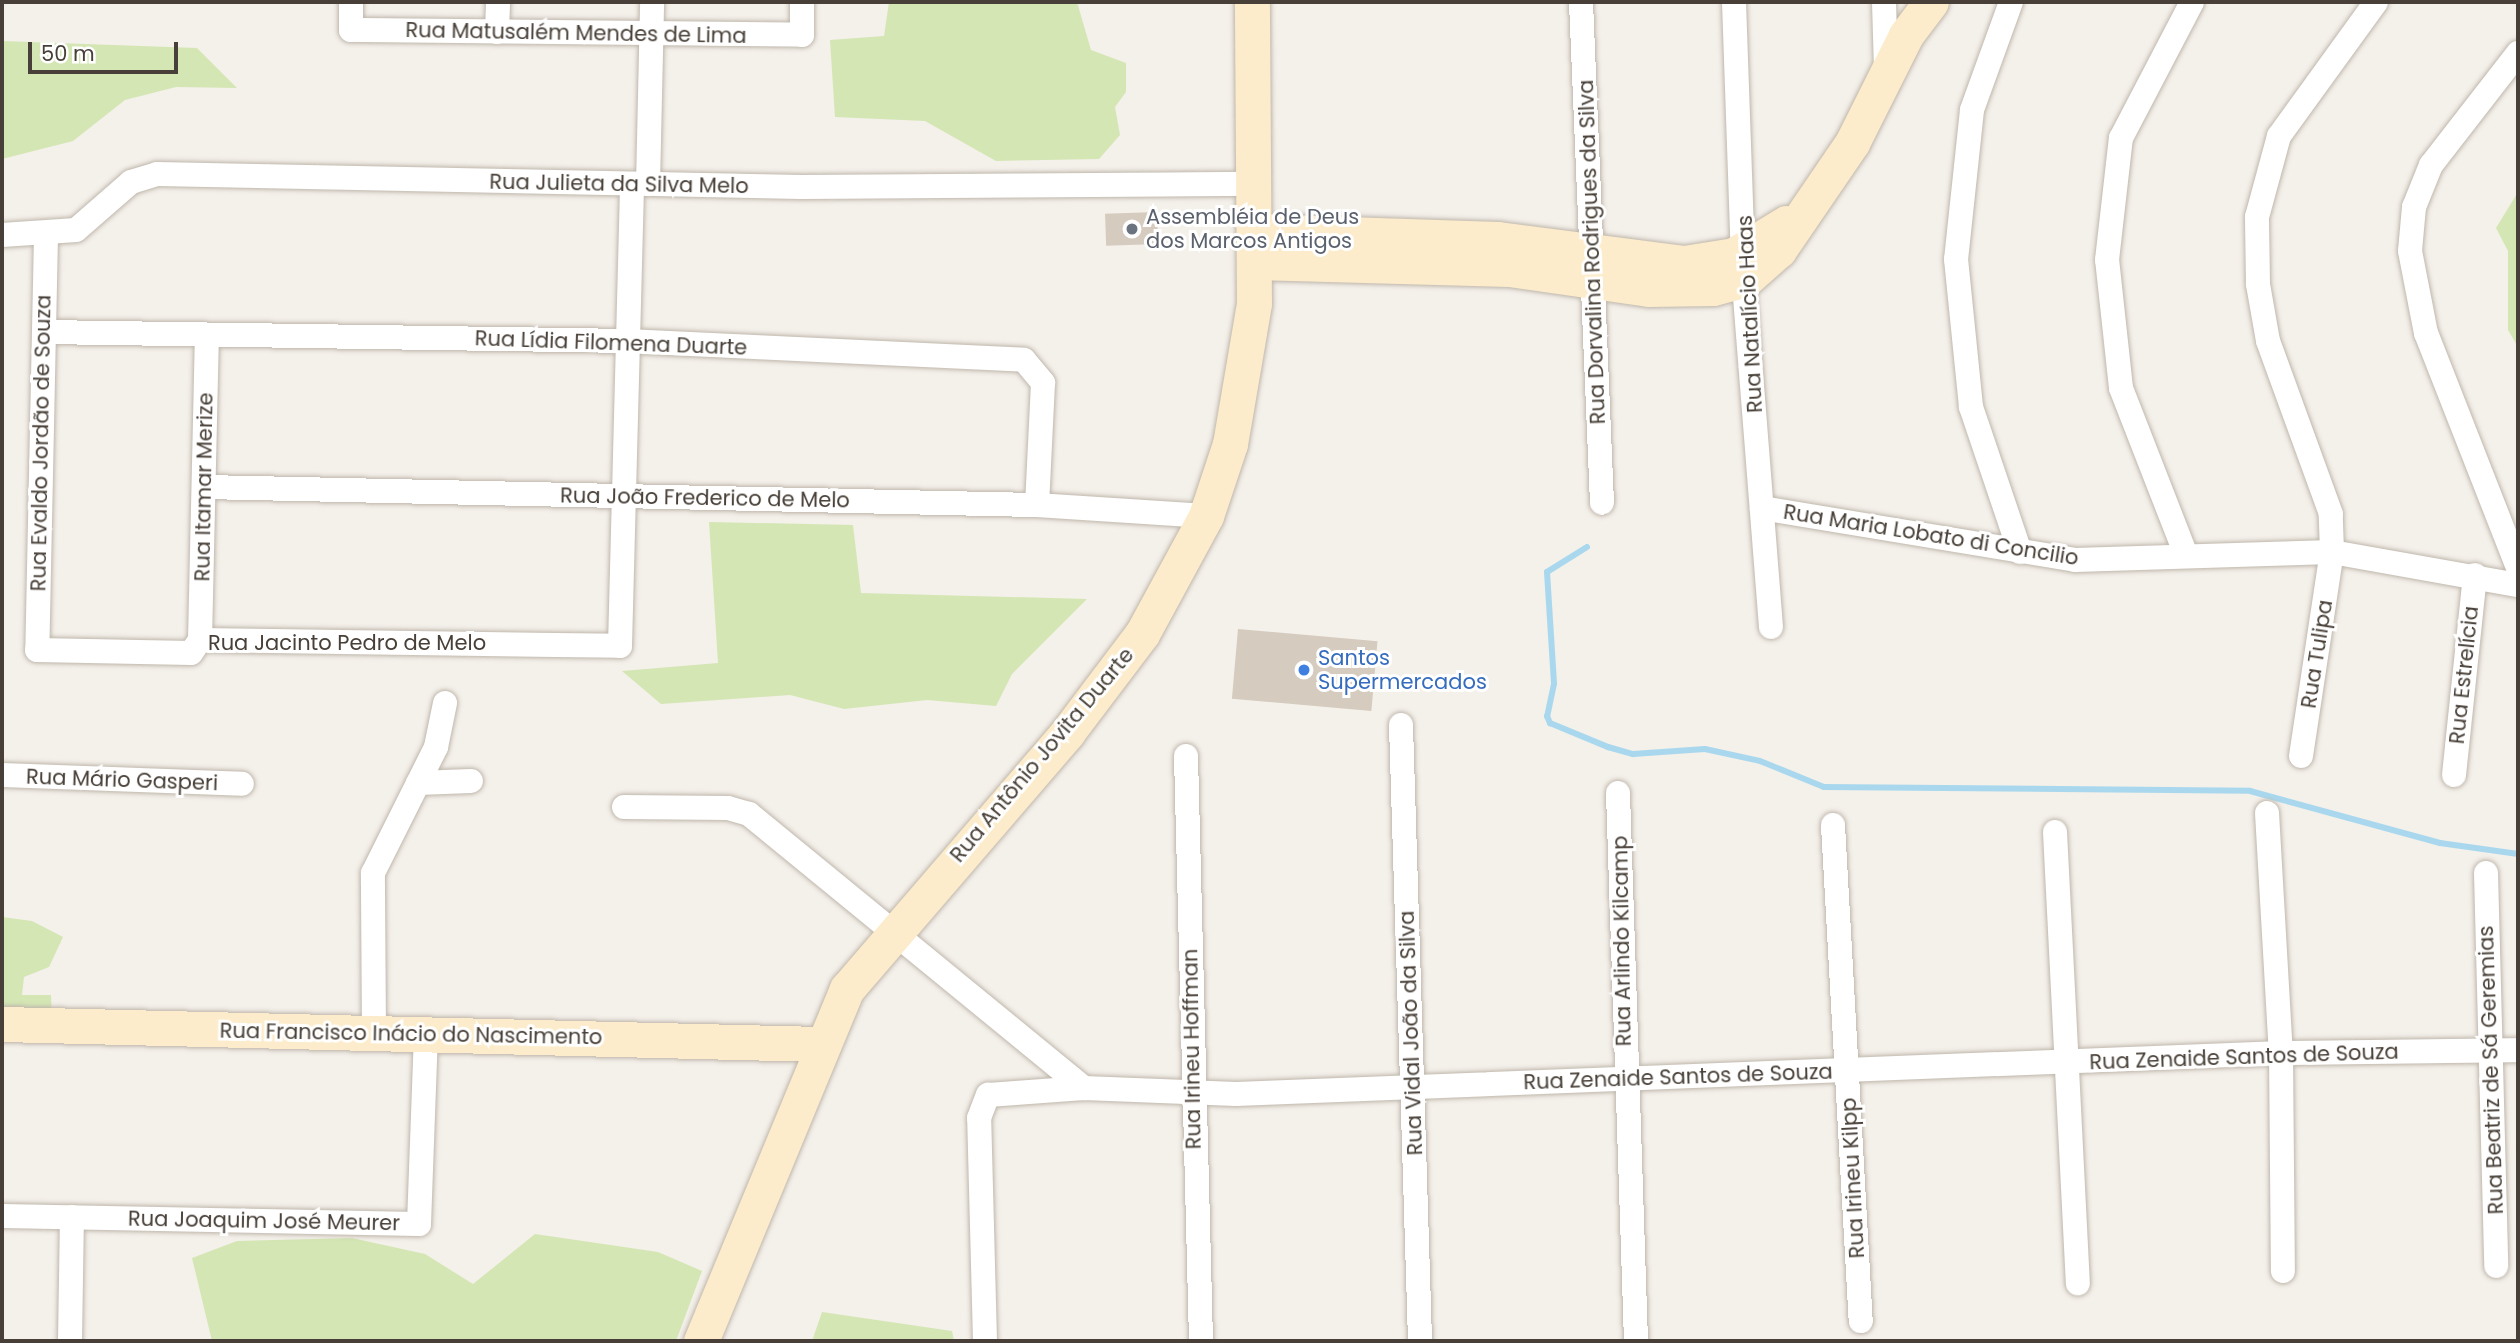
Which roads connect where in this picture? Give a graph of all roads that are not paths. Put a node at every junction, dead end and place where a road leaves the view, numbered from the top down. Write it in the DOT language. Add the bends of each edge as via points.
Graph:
graph roads {
  1 [pos="351,2"];
  2 [pos="498,2"];
  3 [pos="652,2"];
  4 [pos="802,2"];
  5 [pos="1252,2"];
  6 [pos="1581,2"];
  7 [pos="1734,2"];
  8 [pos="1884,2"];
  9 [pos="1931,2"];
  10 [pos="2011,2"];
  11 [pos="2192,2"];
  12 [pos="2376,2"];
  13 [pos="497,32"];
  14 [pos="651,33"];
  15 [pos="2518,53"];
  16 [pos="1886,71"];
  17 [pos="640,184"];
  18 [pos="1256,184"];
  19 [pos="2,235"];
  20 [pos="46,235"];
  21 [pos="1255,246"];
  22 [pos="1745,263"];
  23 [pos="1592,266"];
  24 [pos="44,332"];
  25 [pos="207,335"];
  26 [pos="628,341"];
  27 [pos="204,486"];
  28 [pos="624,496"];
  29 [pos="1602,503"];
  30 [pos="1037,505"];
  31 [pos="1762,508"];
  32 [pos="1206,516"];
  33 [pos="2020,552"];
  34 [pos="2332,552"];
  35 [pos="2186,555"];
  36 [pos="2518,568"];
  37 [pos="2475,575"];
  38 [pos="2518,585"];
  39 [pos="1771,627"];
  40 [pos="200,640"];
  41 [pos="37,650"];
  42 [pos="445,703"];
  43 [pos="1401,725"];
  44 [pos="1186,756"];
  45 [pos="2301,756"];
  46 [pos="2,775"];
  47 [pos="2454,775"];
  48 [pos="471,782"];
  49 [pos="418,783"];
  50 [pos="242,784"];
  51 [pos="1618,793"];
  52 [pos="624,807"];
  53 [pos="2267,813"];
  54 [pos="1833,825"];
  55 [pos="2055,832"];
  56 [pos="2486,873"];
  57 [pos="890,936"];
  58 [pos="2,1024"];
  59 [pos="374,1033"];
  60 [pos="426,1034"];
  61 [pos="820,1044"];
  62 [pos="2518,1050"];
  63 [pos="2492,1051"];
  64 [pos="2281,1053"];
  65 [pos="2069,1063"];
  66 [pos="1847,1072"];
  67 [pos="1625,1079"];
  68 [pos="1412,1086"];
  69 [pos="1084,1088"];
  70 [pos="1193,1095"];
  71 [pos="2,1216"];
  72 [pos="72,1217"];
  73 [pos="2496,1266"];
  74 [pos="2283,1271"];
  75 [pos="2078,1283"];
  76 [pos="1861,1321"];
  77 [pos="70,1341"];
  78 [pos="701,1341"];
  79 [pos="985,1341"];
  80 [pos="1201,1341"];
  81 [pos="1420,1341"];
  82 [pos="1636,1341"];
  1 -- 13 [label="street, Rua Matusalém Mendes de Lima" via="351,30"];
  2 -- 13 [label="street"];
  3 -- 14 [label="street"];
  4 -- 14 [label="street, Rua Matusalém Mendes de Lima" via="802,35"];
  5 -- 18 [label="main road, Rua Antônio Jovita Duarte"];
  6 -- 23 [label="street, Rua Dorvalina Rodrigues da Silva"];
  7 -- 22 [label="street, Rua Natalício Haas"];
  8 -- 16 [label="street"];
  9 -- 16 [label="main road"];
  10 -- 33 [label="street" via="1966,141 1956,270 1971,407"];
  11 -- 35 [label="street" via="2121,138 2107,250 2121,388"];
  12 -- 34 [label="street, Rua Tulipa" via="2279,136 2257,217 2258,284 2268,341 2331,514"];
  13 -- 14 [label="street, Rua Matusalém Mendes de Lima"];
  14 -- 17 [label="street"];
  15 -- 36 [label="street" via="2431,166 2414,207 2410,251 2422,322"];
  16 -- 22 [label="main road" via="1852,143 1779,250"];
  17 -- 18 [label="street, Rua Julieta da Silva Melo"];
  17 -- 20 [label="street, Rua Julieta da Silva Melo" via="157,174 131,182 76,230"];
  17 -- 26 [label="street"];
  18 -- 21 [label="main road, Rua Antônio Jovita Duarte"];
  19 -- 20 [label="street, Rua Julieta da Silva Melo"];
  20 -- 24 [label="street, Rua Evaldo Jordão de Souza"];
  21 -- 23 [label="main road" via="1509,269"];
  21 -- 32 [label="main road, Rua Antônio Jovita Duarte" via="1251,340 1237,412"];
  22 -- 23 [label="main road" via="1689,290"];
  22 -- 31 [label="street, Rua Natalício Haas"];
  23 -- 29 [label="street, Rua Dorvalina Rodrigues da Silva"];
  24 -- 25 [label="street, Rua Lídia Filomena Duarte"];
  24 -- 41 [label="street, Rua Evaldo Jordão de Souza"];
  25 -- 26 [label="street, Rua Lídia Filomena Duarte"];
  25 -- 27 [label="street, Rua Itamar Merize"];
  26 -- 28 [label="street"];
  26 -- 30 [label="street, Rua Lídia Filomena Duarte" via="1024,360 1043,383"];
  27 -- 28 [label="street, Rua João Frederico de Melo"];
  27 -- 40 [label="street, Rua Itamar Merize"];
  28 -- 30 [label="street, Rua João Frederico de Melo"];
  28 -- 40 [label="street, Rua Jacinto Pedro de Melo" via="620,646"];
  30 -- 32 [label="street, Rua João Frederico de Melo"];
  31 -- 33 [label="street, Rua Maria Lobato di Concilio"];
  31 -- 39 [label="street, Rua Natalício Haas"];
  32 -- 57 [label="main road, Rua Antônio Jovita Duarte" via="1142,634 1067,733"];
  33 -- 35 [label="street, Rua Maria Lobato di Concilio" via="2075,561"];
  34 -- 35 [label="street, Rua Maria Lobato di Concilio"];
  34 -- 37 [label="street, Rua Maria Lobato di Concilio"];
  34 -- 45 [label="street, Rua Tulipa"];
  37 -- 38 [label="street, Rua Maria Lobato di Concilio"];
  37 -- 47 [label="street, Rua Estrelícia"];
  40 -- 41 [label="street, Rua Jacinto Pedro de Melo" via="191,653"];
  42 -- 49 [label="street" via="436,747"];
  43 -- 68 [label="street, Rua Vidal João da Silva"];
  44 -- 70 [label="street, Rua Irineu Hoffman"];
  46 -- 50 [label="street, Rua Mário Gasperi"];
  48 -- 49 [label="street"];
  49 -- 59 [label="street" via="373,873"];
  51 -- 67 [label="street, Rua Arlindo Kilcamp"];
  52 -- 57 [label="street" via="729,808 749,814"];
  53 -- 64 [label="street"];
  54 -- 66 [label="street, Rua Irineu Kilpp"];
  55 -- 65 [label="street"];
  56 -- 63 [label="street, Rua Beatriz de Sá Geremias"];
  57 -- 61 [label="main road, Rua Antônio Jovita Duarte" via="847,989"];
  57 -- 69 [label="street"];
  58 -- 59 [label="main road, Rua Francisco Inácio do Nascimento"];
  59 -- 60 [label="main road, Rua Francisco Inácio do Nascimento"];
  60 -- 61 [label="main road, Rua Francisco Inácio do Nascimento"];
  60 -- 72 [label="street, Rua Joaquim José Meurer" via="419,1224"];
  61 -- 78 [label="main road, Rua Antônio Jovita Duarte"];
  62 -- 63 [label="street, Rua Zenaide Santos de Souza"];
  63 -- 64 [label="street, Rua Zenaide Santos de Souza"];
  63 -- 73 [label="street, Rua Beatriz de Sá Geremias"];
  64 -- 65 [label="street, Rua Zenaide Santos de Souza"];
  64 -- 74 [label="street"];
  65 -- 66 [label="street, Rua Zenaide Santos de Souza"];
  65 -- 75 [label="street"];
  66 -- 67 [label="street, Rua Zenaide Santos de Souza"];
  66 -- 76 [label="street, Rua Irineu Kilpp"];
  67 -- 68 [label="street, Rua Zenaide Santos de Souza"];
  67 -- 82 [label="street, Rua Arlindo Kilcamp"];
  68 -- 70 [label="street, Rua Zenaide Santos de Souza"];
  68 -- 81 [label="street, Rua Vidal João da Silva"];
  69 -- 70 [label="street, Rua Zenaide Santos de Souza"];
  69 -- 79 [label="street, Rua Zenaide Santos de Souza" via="988,1095 982,1105"];
  70 -- 80 [label="street, Rua Irineu Hoffman"];
  71 -- 72 [label="street, Rua Joaquim José Meurer"];
  72 -- 77 [label="street"];
}
